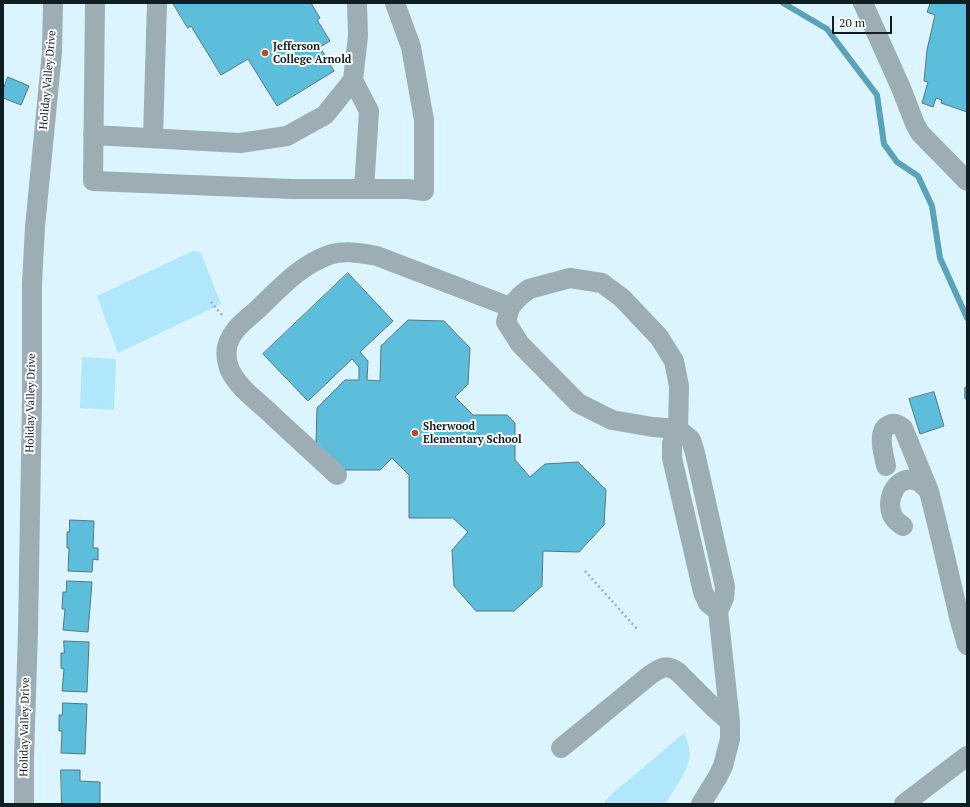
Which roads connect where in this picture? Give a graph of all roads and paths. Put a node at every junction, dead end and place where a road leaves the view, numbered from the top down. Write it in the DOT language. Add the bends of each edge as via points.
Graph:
graph roads {
  1 [pos="54,3"];
  2 [pos="95,3"];
  3 [pos="157,3"];
  4 [pos="357,3"];
  5 [pos="396,3"];
  6 [pos="863,3"];
  7 [pos="353,80"];
  8 [pos="93,134"];
  9 [pos="153,138"];
  10 [pos="967,181"];
  11 [pos="364,189"];
  12 [pos="510,307"];
  13 [pos="678,429"];
  14 [pos="886,466"];
  15 [pos="337,475"];
  16 [pos="929,491"];
  17 [pos="903,526"];
  18 [pos="584,571"];
  19 [pos="637,629"];
  20 [pos="967,645"];
  21 [pos="730,722"];
  22 [pos="560,748"];
  23 [pos="967,756"];
  24 [pos="24,804"];
  25 [pos="701,804"];
  26 [pos="904,804"];
  1 -- 24 [label="street, Holiday Valley Drive" via="32,284"];
  2 -- 8 [label="street"];
  3 -- 9 [label="street"];
  4 -- 7 [label="street" via="358,36"];
  5 -- 11 [label="street" via="411,47 424,120 424,191"];
  6 -- 10 [label="street" via="915,124 925,138"];
  7 -- 9 [label="street" via="326,115 287,136 240,143"];
  7 -- 11 [label="street" via="369,111"];
  8 -- 9 [label="street"];
  8 -- 11 [label="street" via="93,180"];
  12 -- 13 [label="street" via="506,322 520,344 578,404 612,420"];
  12 -- 13 [label="street" via="529,289 570,278 607,287 622,298 650,327 674,361 679,386"];
  12 -- 15 [label="street" via="376,256 346,252 330,254 302,269 235,331 227,348 229,368 234,377"];
  13 -- 21 [label="street" via="691,440 697,460 725,587 724,598 718,611"];
  14 -- 16 [label="street" via="881,436 889,424 898,424 904,428"];
  16 -- 17 [label="street" via="914,480 908,480 894,488 890,508 894,518"];
  16 -- 20 [label="street"];
  18 -- 19 [label="path"];
  21 -- 22 [label="street" via="678,672 666,666 650,675"];
  21 -- 25 [label="street" via="730,739 723,766"];
  23 -- 26 [label="street"];
}
